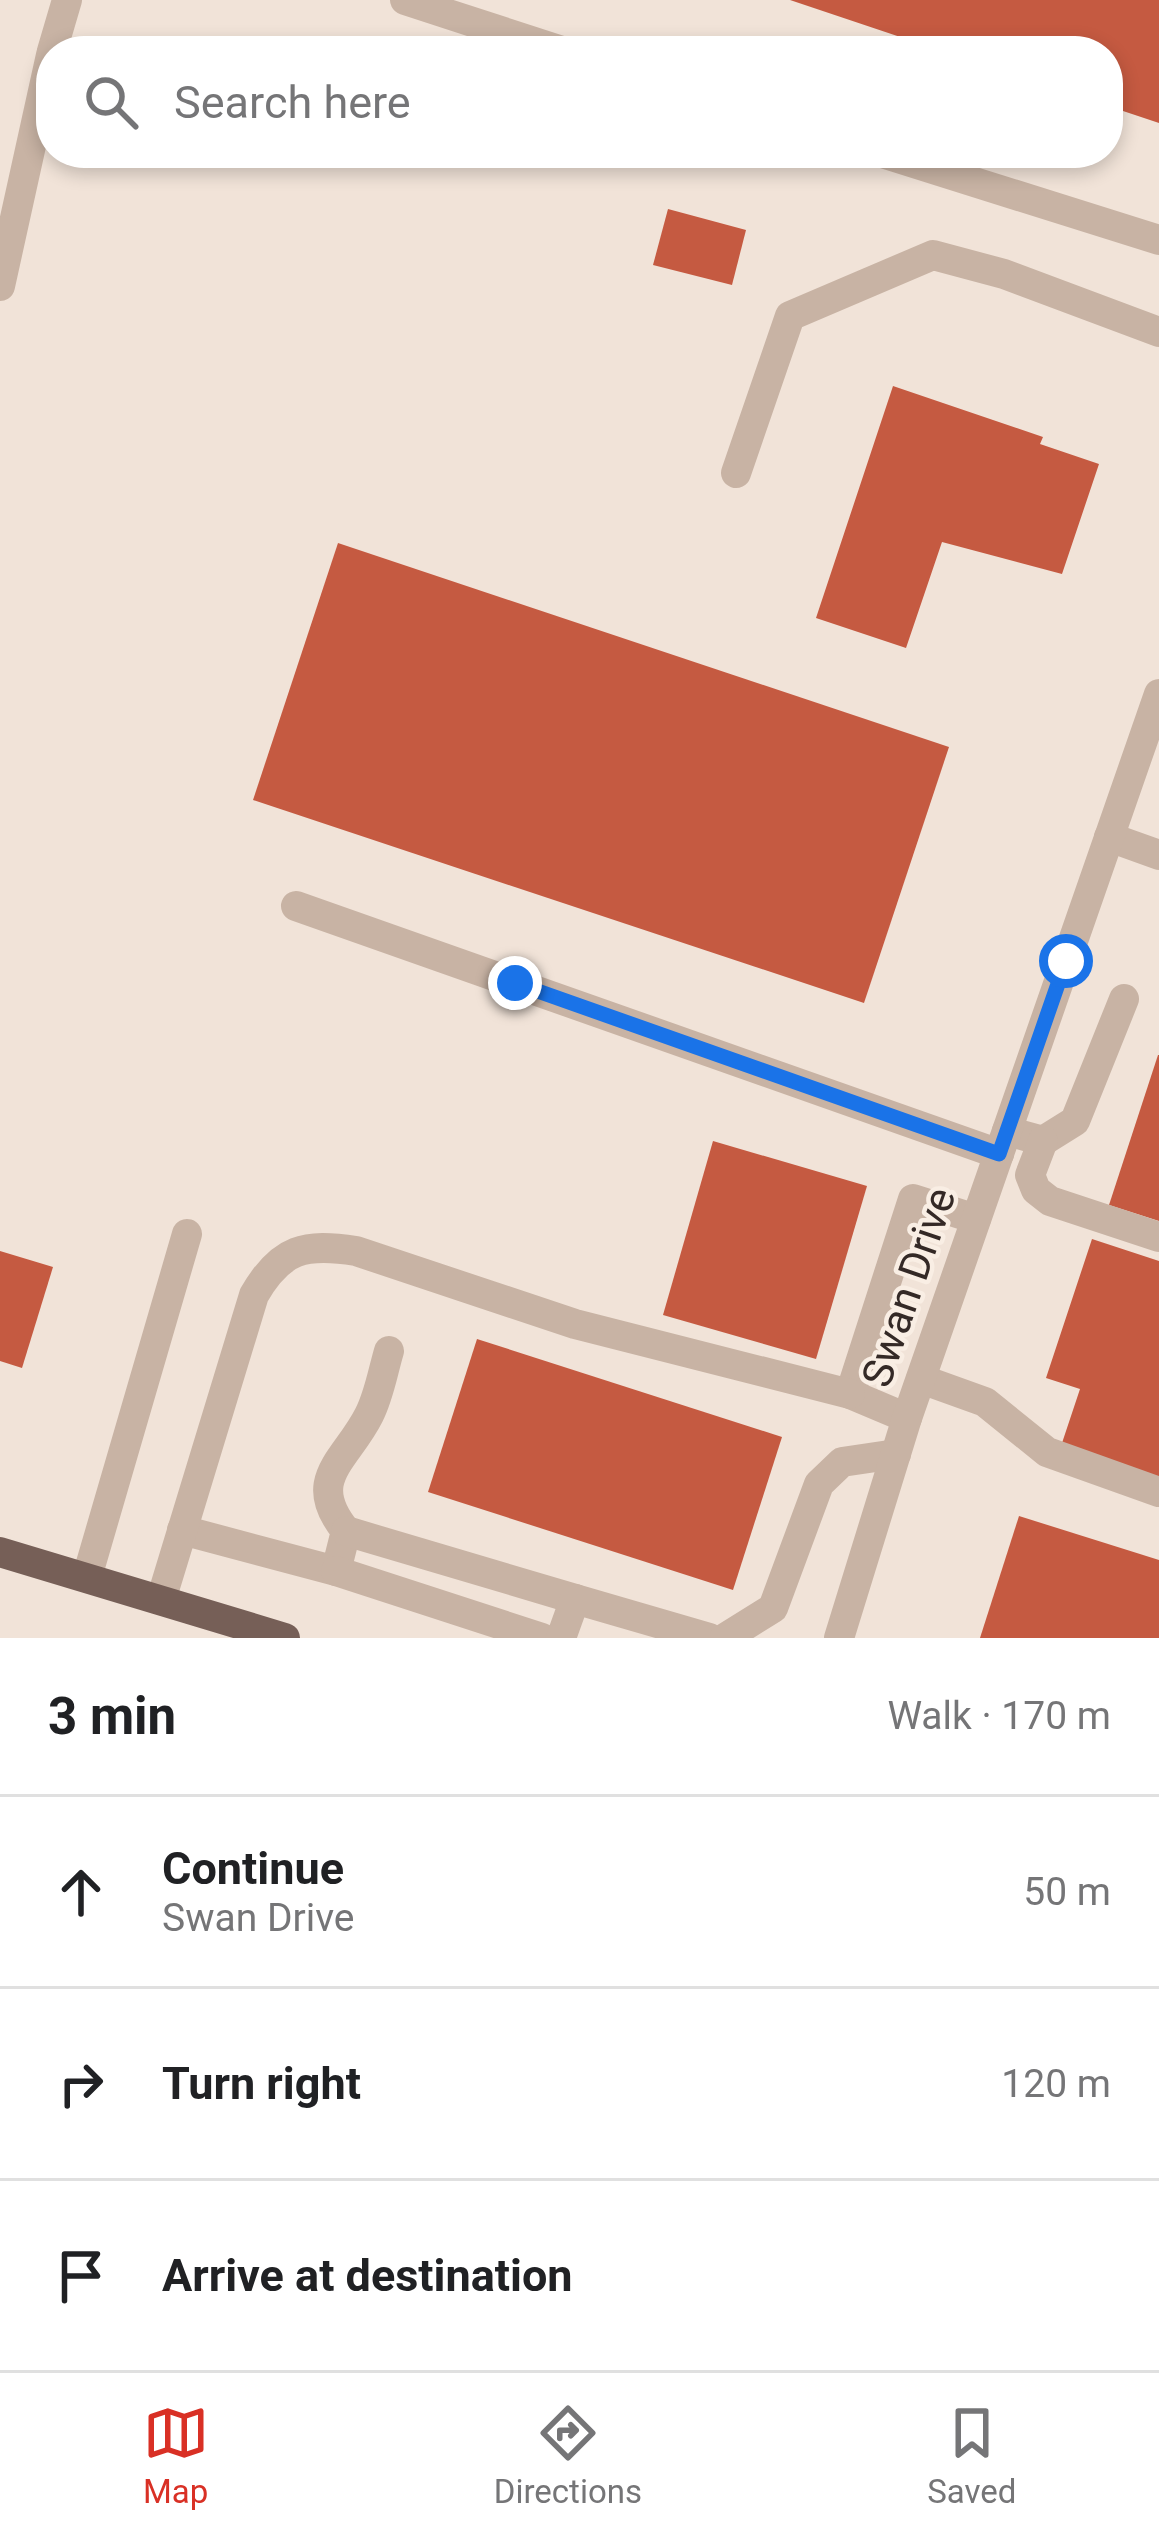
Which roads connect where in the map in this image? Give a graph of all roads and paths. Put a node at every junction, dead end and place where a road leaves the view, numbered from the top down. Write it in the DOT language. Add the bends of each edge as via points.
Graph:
graph roads {
  1 [pos="68,0"];
  2 [pos="405,0"];
  3 [pos="57,36"];
  4 [pos="516,36"];
  5 [pos="36,125"];
  6 [pos="930,168"];
  7 [pos="1159,240"];
  8 [pos="0,286"];
  9 [pos="1159,332"];
  10 [pos="736,473"];
  11 [pos="1159,694"];
  12 [pos="1109,837"];
  13 [pos="1159,855"];
  14 [pos="296,906"];
  15 [pos="1124,999"];
  16 [pos="1042,1141"];
  17 [pos="1003,1143"];
  18 [pos="976,1219"];
  19 [pos="187,1234"];
  20 [pos="1159,1237"];
  21 [pos="389,1351"];
  22 [pos="921,1379"];
  23 [pos="850,1394"];
  24 [pos="907,1418"];
  25 [pos="896,1454"];
  26 [pos="1159,1492"];
  27 [pos="182,1530"];
  28 [pos="346,1531"];
  29 [pos="0,1552"];
  30 [pos="336,1571"];
  31 [pos="87,1577"];
  32 [pos="574,1599"];
  33 [pos="161,1600"];
  34 [pos="285,1638"];
  35 [pos="542,1638"];
  36 [pos="561,1638"];
  37 [pos="709,1638"];
  38 [pos="725,1638"];
  39 [pos="839,1638"];
  1 -- 3 [label="street"];
  2 -- 4 [label="street"];
  5 -- 8 [label="street"];
  6 -- 7 [label="street"];
  9 -- 10 [label="street" via="933,254 790,316"];
  11 -- 12 [label="street, Swan Drive"];
  12 -- 13 [label="street"];
  12 -- 17 [label="street, Swan Drive"];
  14 -- 17 [label="street"];
  15 -- 16 [label="street" via="1075,1121"];
  16 -- 17 [label="street"];
  16 -- 20 [label="street" via="1030,1175 1036,1190"];
  17 -- 18 [label="street, Swan Drive"];
  18 -- 22 [label="street, Swan Drive"];
  18 -- 23 [label="street" via="913,1199"];
  19 -- 31 [label="street"];
  21 -- 28 [label="street" via="371,1413 328,1475 328,1509"];
  22 -- 24 [label="street, Swan Drive"];
  22 -- 26 [label="street" via="985,1402 1047,1452"];
  23 -- 24 [label="street"];
  23 -- 27 [label="street" via="575,1324 319,1245 270,1267 254,1294"];
  24 -- 25 [label="street, Swan Drive"];
  25 -- 38 [label="street" via="842,1462 819,1484 773,1609"];
  25 -- 39 [label="street, Swan Drive"];
  27 -- 30 [label="street"];
  27 -- 33 [label="street"];
  28 -- 30 [label="street"];
  28 -- 32 [label="street"];
  29 -- 31 [label="main road"];
  30 -- 35 [label="street"];
  31 -- 33 [label="main road"];
  32 -- 36 [label="street"];
  32 -- 37 [label="street"];
  33 -- 34 [label="main road"];
}
